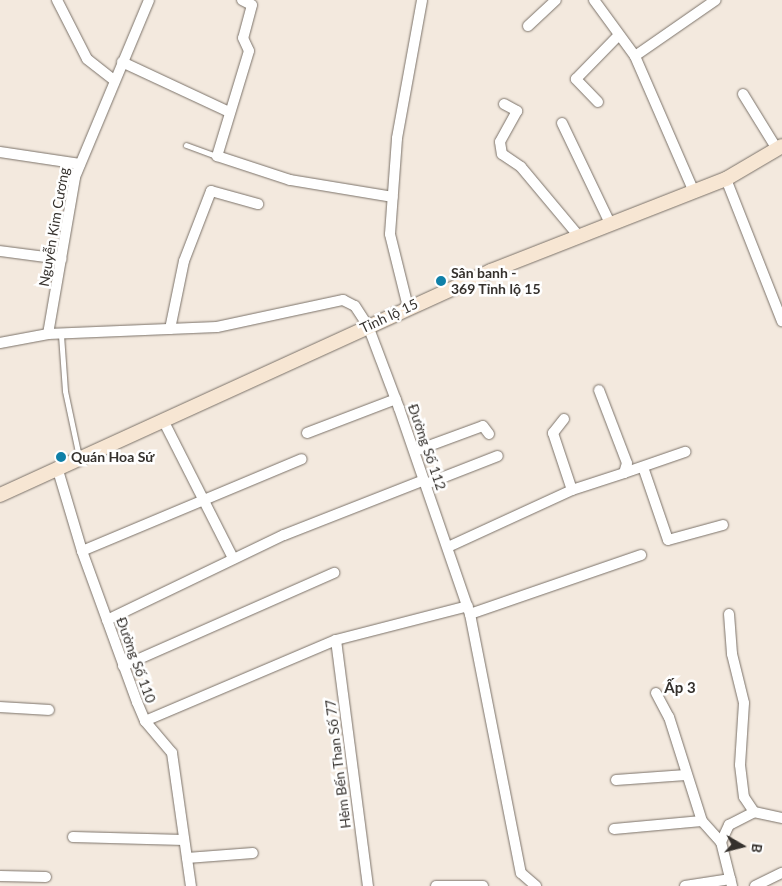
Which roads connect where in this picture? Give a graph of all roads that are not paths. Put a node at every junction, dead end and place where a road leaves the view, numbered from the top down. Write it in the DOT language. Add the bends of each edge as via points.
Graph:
graph roads {
  1 [pos="57,0"];
  2 [pos="149,0"];
  3 [pos="242,0"];
  4 [pos="422,0"];
  5 [pos="556,0"];
  6 [pos="594,0"];
  7 [pos="716,0"];
  8 [pos="528,26"];
  9 [pos="617,38"];
  10 [pos="635,56"];
  11 [pos="122,62"];
  12 [pos="113,79"];
  13 [pos="742,94"];
  14 [pos="598,102"];
  15 [pos="504,104"];
  16 [pos="229,112"];
  17 [pos="562,123"];
  18 [pos="186,145"];
  19 [pos="780,148"];
  20 [pos="0,152"];
  21 [pos="217,156"];
  22 [pos="80,164"];
  23 [pos="726,179"];
  24 [pos="694,192"];
  25 [pos="393,197"];
  26 [pos="258,204"];
  27 [pos="609,221"];
  28 [pos="577,234"];
  29 [pos="0,251"];
  30 [pos="61,259"];
  31 [pos="408,307"];
  32 [pos="782,321"];
  33 [pos="368,326"];
  34 [pos="170,329"];
  35 [pos="48,334"];
  36 [pos="61,335"];
  37 [pos="0,343"];
  38 [pos="599,390"];
  39 [pos="396,399"];
  40 [pos="564,419"];
  41 [pos="164,422"];
  42 [pos="307,433"];
  43 [pos="489,434"];
  44 [pos="415,451"];
  45 [pos="685,452"];
  46 [pos="498,456"];
  47 [pos="79,457"];
  48 [pos="302,459"];
  49 [pos="643,467"];
  50 [pos="57,468"];
  51 [pos="624,473"];
  52 [pos="425,482"];
  53 [pos="572,490"];
  54 [pos="0,495"];
  55 [pos="206,501"];
  56 [pos="723,525"];
  57 [pos="448,548"];
  58 [pos="82,551"];
  59 [pos="641,554"];
  60 [pos="233,558"];
  61 [pos="334,573"];
  62 [pos="469,610"];
  63 [pos="729,614"];
  64 [pos="107,620"];
  65 [pos="336,640"];
  66 [pos="123,666"];
  67 [pos="656,693"];
  68 [pos="0,707"];
  69 [pos="49,710"];
  70 [pos="145,720"];
  71 [pos="686,775"];
  72 [pos="616,780"];
  73 [pos="754,812"];
  74 [pos="782,818"];
  75 [pos="702,821"];
  76 [pos="614,829"];
  77 [pos="73,837"];
  78 [pos="184,840"];
  79 [pos="721,842"];
  80 [pos="253,853"];
  81 [pos="187,858"];
  82 [pos="782,873"];
  83 [pos="0,876"];
  84 [pos="46,877"];
  85 [pos="731,882"];
  86 [pos="528,885"];
  87 [pos="191,886"];
  88 [pos="368,886"];
  89 [pos="436,886"];
  90 [pos="483,886"];
  91 [pos="685,886"];
  92 [pos="755,886"];
  1 -- 12 [label="street" via="88,59"];
  2 -- 11 [label="street, Nguyễn Kim Cương"];
  3 -- 16 [label="street" via="252,6 243,38 250,51"];
  4 -- 25 [label="street" via="397,138"];
  5 -- 8 [label="street"];
  6 -- 9 [label="street"];
  7 -- 10 [label="street"];
  9 -- 10 [label="street"];
  9 -- 14 [label="street" via="576,79"];
  10 -- 24 [label="street"];
  11 -- 12 [label="street, Nguyễn Kim Cương"];
  11 -- 16 [label="street"];
  12 -- 22 [label="street, Nguyễn Kim Cương"];
  13 -- 19 [label="street"];
  15 -- 28 [label="street" via="517,110 500,142 502,154 521,167"];
  16 -- 21 [label="street"];
  17 -- 27 [label="street"];
  18 -- 21 [label="lane"];
  19 -- 23 [label="main road, Tỉnh lộ 15"];
  20 -- 22 [label="street"];
  21 -- 25 [label="street" via="290,180"];
  22 -- 30 [label="street, Nguyễn Kim Cương"];
  23 -- 24 [label="main road, Tỉnh lộ 15"];
  23 -- 32 [label="street"];
  24 -- 27 [label="main road, Tỉnh lộ 15"];
  25 -- 31 [label="street" via="390,234"];
  26 -- 34 [label="street" via="211,191 184,261"];
  27 -- 28 [label="main road, Tỉnh lộ 15"];
  28 -- 31 [label="main road, Tỉnh lộ 15"];
  29 -- 30 [label="street"];
  30 -- 35 [label="street, Nguyễn Kim Cương"];
  31 -- 33 [label="main road, Tỉnh lộ 15"];
  33 -- 34 [label="street, Đường Số 112" via="355,306 343,300 217,327"];
  33 -- 39 [label="street, Đường Số 112"];
  33 -- 41 [label="main road, Tỉnh lộ 15"];
  34 -- 36 [label="street, Đường Số 112"];
  35 -- 36 [label="street, Đường Số 112"];
  35 -- 37 [label="street"];
  36 -- 47 [label="lane" via="64,391"];
  38 -- 51 [label="street" via="627,463"];
  39 -- 42 [label="street"];
  39 -- 44 [label="street, Đường Số 112"];
  40 -- 53 [label="street" via="553,432"];
  41 -- 47 [label="main road, Tỉnh lộ 15"];
  41 -- 55 [label="street"];
  43 -- 44 [label="street" via="483,426"];
  44 -- 52 [label="street, Đường Số 112"];
  45 -- 49 [label="street"];
  46 -- 52 [label="street"];
  47 -- 50 [label="main road, Tỉnh lộ 15"];
  48 -- 55 [label="street"];
  49 -- 51 [label="street"];
  49 -- 56 [label="street" via="668,540"];
  50 -- 54 [label="main road, Tỉnh lộ 15"];
  50 -- 58 [label="street, Đường Số 110"];
  51 -- 53 [label="street"];
  52 -- 57 [label="street, Đường Số 112"];
  52 -- 60 [label="street"];
  53 -- 57 [label="street"];
  55 -- 58 [label="street"];
  55 -- 60 [label="street"];
  57 -- 62 [label="street, Đường Số 112"];
  58 -- 64 [label="street, Đường Số 110"];
  59 -- 62 [label="street"];
  60 -- 64 [label="street"];
  61 -- 66 [label="street"];
  62 -- 65 [label="street"];
  62 -- 86 [label="street, Đường Số 112" via="521,873"];
  63 -- 73 [label="street" via="732,654 744,702 740,764 744,797"];
  64 -- 66 [label="street, Đường Số 110"];
  65 -- 70 [label="street"];
  65 -- 88 [label="street, Hẻm Bến Than Số 77"];
  66 -- 70 [label="street, Đường Số 110"];
  67 -- 71 [label="street" via="669,717"];
  68 -- 69 [label="street"];
  70 -- 78 [label="street, Đường Số 110" via="172,753"];
  71 -- 72 [label="street"];
  71 -- 75 [label="street"];
  73 -- 74 [label="street"];
  73 -- 79 [label="street" via="729,825"];
  75 -- 76 [label="street"];
  75 -- 79 [label="street"];
  77 -- 78 [label="street"];
  78 -- 81 [label="street, Đường Số 110"];
  79 -- 85 [label="street"];
  80 -- 81 [label="street"];
  81 -- 87 [label="street, Đường Số 110"];
  82 -- 92 [label="street"];
  83 -- 84 [label="street"];
  85 -- 91 [label="street"];
  89 -- 90 [label="street"];
}
